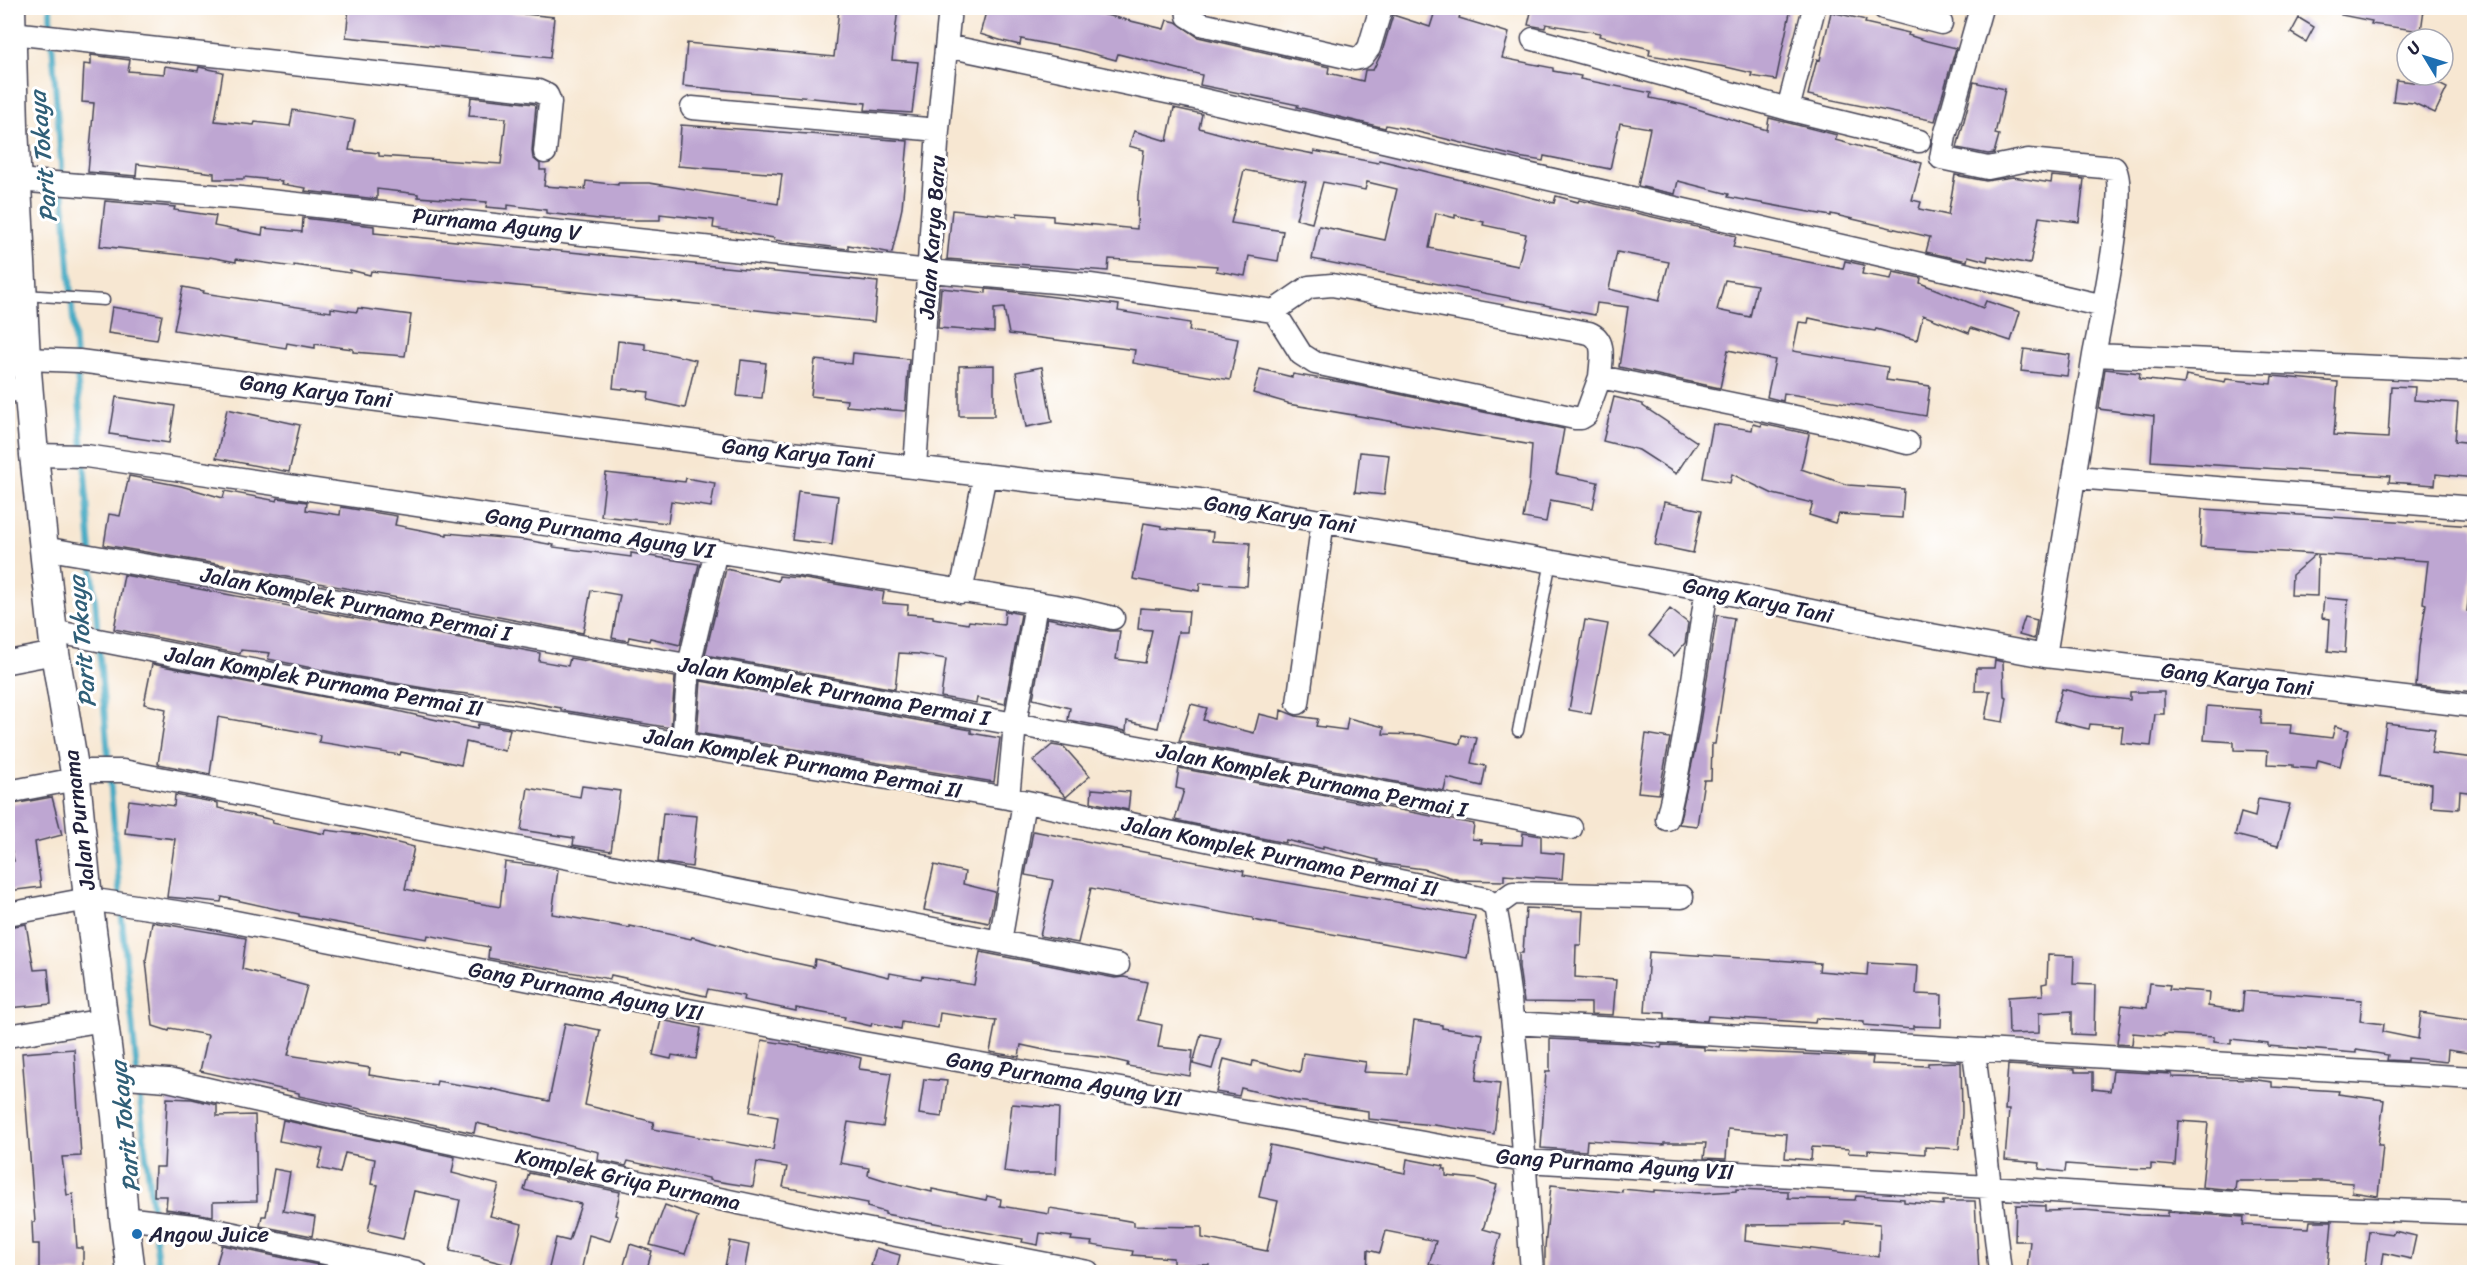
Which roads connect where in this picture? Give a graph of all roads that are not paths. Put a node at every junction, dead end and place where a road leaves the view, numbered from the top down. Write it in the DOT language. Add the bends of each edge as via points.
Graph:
graph roads {
  1 [pos="950,8"];
  2 [pos="1187,8"];
  3 [pos="1381,8"];
  4 [pos="1814,8"];
  5 [pos="1884,8"];
  6 [pos="1981,8"];
  7 [pos="1941,23"];
  8 [pos="17,25"];
  9 [pos="1533,39"];
  10 [pos="947,46"];
  11 [pos="692,108"];
  12 [pos="1788,109"];
  13 [pos="11,128"];
  14 [pos="939,130"];
  15 [pos="1919,141"];
  16 [pos="545,152"];
  17 [pos="24,180"];
  18 [pos="930,271"];
  19 [pos="30,295"];
  20 [pos="104,300"];
  21 [pos="2104,306"];
  22 [pos="1274,311"];
  23 [pos="2094,356"];
  24 [pos="33,359"];
  25 [pos="2475,371"];
  26 [pos="1599,376"];
  27 [pos="18,389"];
  28 [pos="1908,443"];
  29 [pos="44,455"];
  30 [pos="915,467"];
  31 [pos="985,475"];
  32 [pos="2075,477"];
  33 [pos="2475,508"];
  34 [pos="1323,520"];
  35 [pos="54,549"];
  36 [pos="716,551"];
  37 [pos="1551,561"];
  38 [pos="1707,589"];
  39 [pos="962,592"];
  40 [pos="1036,604"];
  41 [pos="1113,618"];
  42 [pos="61,639"];
  43 [pos="2045,656"];
  44 [pos="8,663"];
  45 [pos="689,665"];
  46 [pos="1298,703"];
  47 [pos="2475,706"];
  48 [pos="1015,724"];
  49 [pos="1518,731"];
  50 [pos="683,742"];
  51 [pos="82,773"];
  52 [pos="8,792"];
  53 [pos="1016,800"];
  54 [pos="1667,819"];
  55 [pos="1571,828"];
  56 [pos="1682,897"];
  57 [pos="90,900"];
  58 [pos="1495,906"];
  59 [pos="8,914"];
  60 [pos="1000,942"];
  61 [pos="1118,965"];
  62 [pos="104,1020"];
  63 [pos="1514,1023"];
  64 [pos="8,1036"];
  65 [pos="1974,1051"];
  66 [pos="118,1076"];
  67 [pos="2475,1078"];
  68 [pos="1524,1161"];
  69 [pos="1989,1187"];
  70 [pos="2475,1214"];
  71 [pos="129,1219"];
  72 [pos="132,1272"];
  73 [pos="416,1272"];
  74 [pos="1088,1272"];
  75 [pos="1532,1272"];
  76 [pos="2000,1272"];
  1 -- 10 [label="street, Jalan Karya Baru"];
  2 -- 3 [label="street" via="1188,16 1201,24 1355,59 1369,48"];
  4 -- 12 [label="street"];
  5 -- 7 [label="street"];
  6 -- 21 [label="street" via="1941,158 1988,168 2028,160 2114,168 2118,212"];
  8 -- 13 [label="street, Jalan Purnama"];
  8 -- 16 [label="street" via="56,36 538,91 547,95 550,102"];
  9 -- 12 [label="street"];
  10 -- 14 [label="street, Jalan Karya Baru"];
  10 -- 21 [label="street" via="1218,103"];
  11 -- 14 [label="street"];
  12 -- 15 [label="street"];
  13 -- 17 [label="street, Jalan Purnama"];
  14 -- 18 [label="street, Jalan Karya Baru"];
  17 -- 18 [label="street, Purnama Agung V" via="241,198"];
  17 -- 19 [label="street, Jalan Purnama"];
  18 -- 22 [label="street, Purnama Agung V" via="1090,285"];
  18 -- 30 [label="street, Jalan Karya Baru"];
  19 -- 20 [label="lane"];
  19 -- 24 [label="street, Jalan Purnama"];
  21 -- 23 [label="street"];
  22 -- 26 [label="street" via="1309,287 1332,285 1589,333 1600,340"];
  22 -- 26 [label="street" via="1301,354 1315,363 1575,418 1586,415"];
  23 -- 25 [label="street"];
  23 -- 32 [label="street"];
  24 -- 27 [label="street, Jalan Purnama"];
  24 -- 30 [label="street, Gang Karya Tani" via="78,361"];
  26 -- 28 [label="street"];
  27 -- 29 [label="street, Jalan Purnama"];
  29 -- 35 [label="street, Jalan Purnama"];
  29 -- 36 [label="street, Gang Purnama Agung VI" via="86,456"];
  30 -- 31 [label="street, Gang Karya Tani"];
  31 -- 34 [label="street, Gang Karya Tani" via="1200,500"];
  31 -- 39 [label="street"];
  32 -- 33 [label="street"];
  32 -- 43 [label="street"];
  34 -- 37 [label="street, Gang Karya Tani"];
  34 -- 46 [label="street"];
  35 -- 42 [label="street, Jalan Purnama"];
  35 -- 45 [label="street, Jalan Komplek Purnama Permai I"];
  36 -- 39 [label="street, Gang Purnama Agung VI"];
  36 -- 45 [label="street"];
  37 -- 38 [label="street, Gang Karya Tani"];
  37 -- 49 [label="lane"];
  38 -- 43 [label="street, Gang Karya Tani"];
  38 -- 54 [label="street" via="1681,762"];
  39 -- 40 [label="street, Gang Purnama Agung VI"];
  40 -- 41 [label="street, Gang Purnama Agung VI"];
  40 -- 48 [label="street"];
  42 -- 44 [label="street"];
  42 -- 50 [label="street, Jalan Komplek Purnama Permai II" via="107,640 344,688"];
  42 -- 51 [label="street, Jalan Purnama"];
  43 -- 47 [label="street, Gang Karya Tani"];
  45 -- 48 [label="street, Jalan Komplek Purnama Permai I"];
  45 -- 50 [label="street"];
  48 -- 53 [label="street"];
  48 -- 55 [label="street, Jalan Komplek Purnama Permai I"];
  50 -- 53 [label="street, Jalan Komplek Purnama Permai II"];
  51 -- 52 [label="street"];
  51 -- 57 [label="street, Jalan Purnama"];
  51 -- 60 [label="street" via="123,771"];
  53 -- 58 [label="street, Jalan Komplek Purnama Permai II" via="1485,899"];
  53 -- 60 [label="street"];
  56 -- 58 [label="street" via="1513,893"];
  57 -- 59 [label="street"];
  57 -- 62 [label="street, Jalan Purnama"];
  57 -- 68 [label="street, Gang Purnama Agung VII" via="146,907 857,1042"];
  58 -- 63 [label="street"];
  60 -- 61 [label="street"];
  62 -- 64 [label="street"];
  62 -- 66 [label="street, Jalan Purnama"];
  63 -- 65 [label="street"];
  63 -- 68 [label="street"];
  65 -- 67 [label="street"];
  65 -- 69 [label="street"];
  66 -- 71 [label="street, Jalan Purnama"];
  66 -- 74 [label="street, Komplek Griya Purnama" via="168,1080 834,1223"];
  68 -- 69 [label="street, Gang Purnama Agung VII"];
  68 -- 75 [label="street"];
  69 -- 70 [label="street, Gang Purnama Agung VII"];
  69 -- 76 [label="street"];
  71 -- 72 [label="street, Jalan Purnama"];
  71 -- 73 [label="street" via="254,1237"];
}
